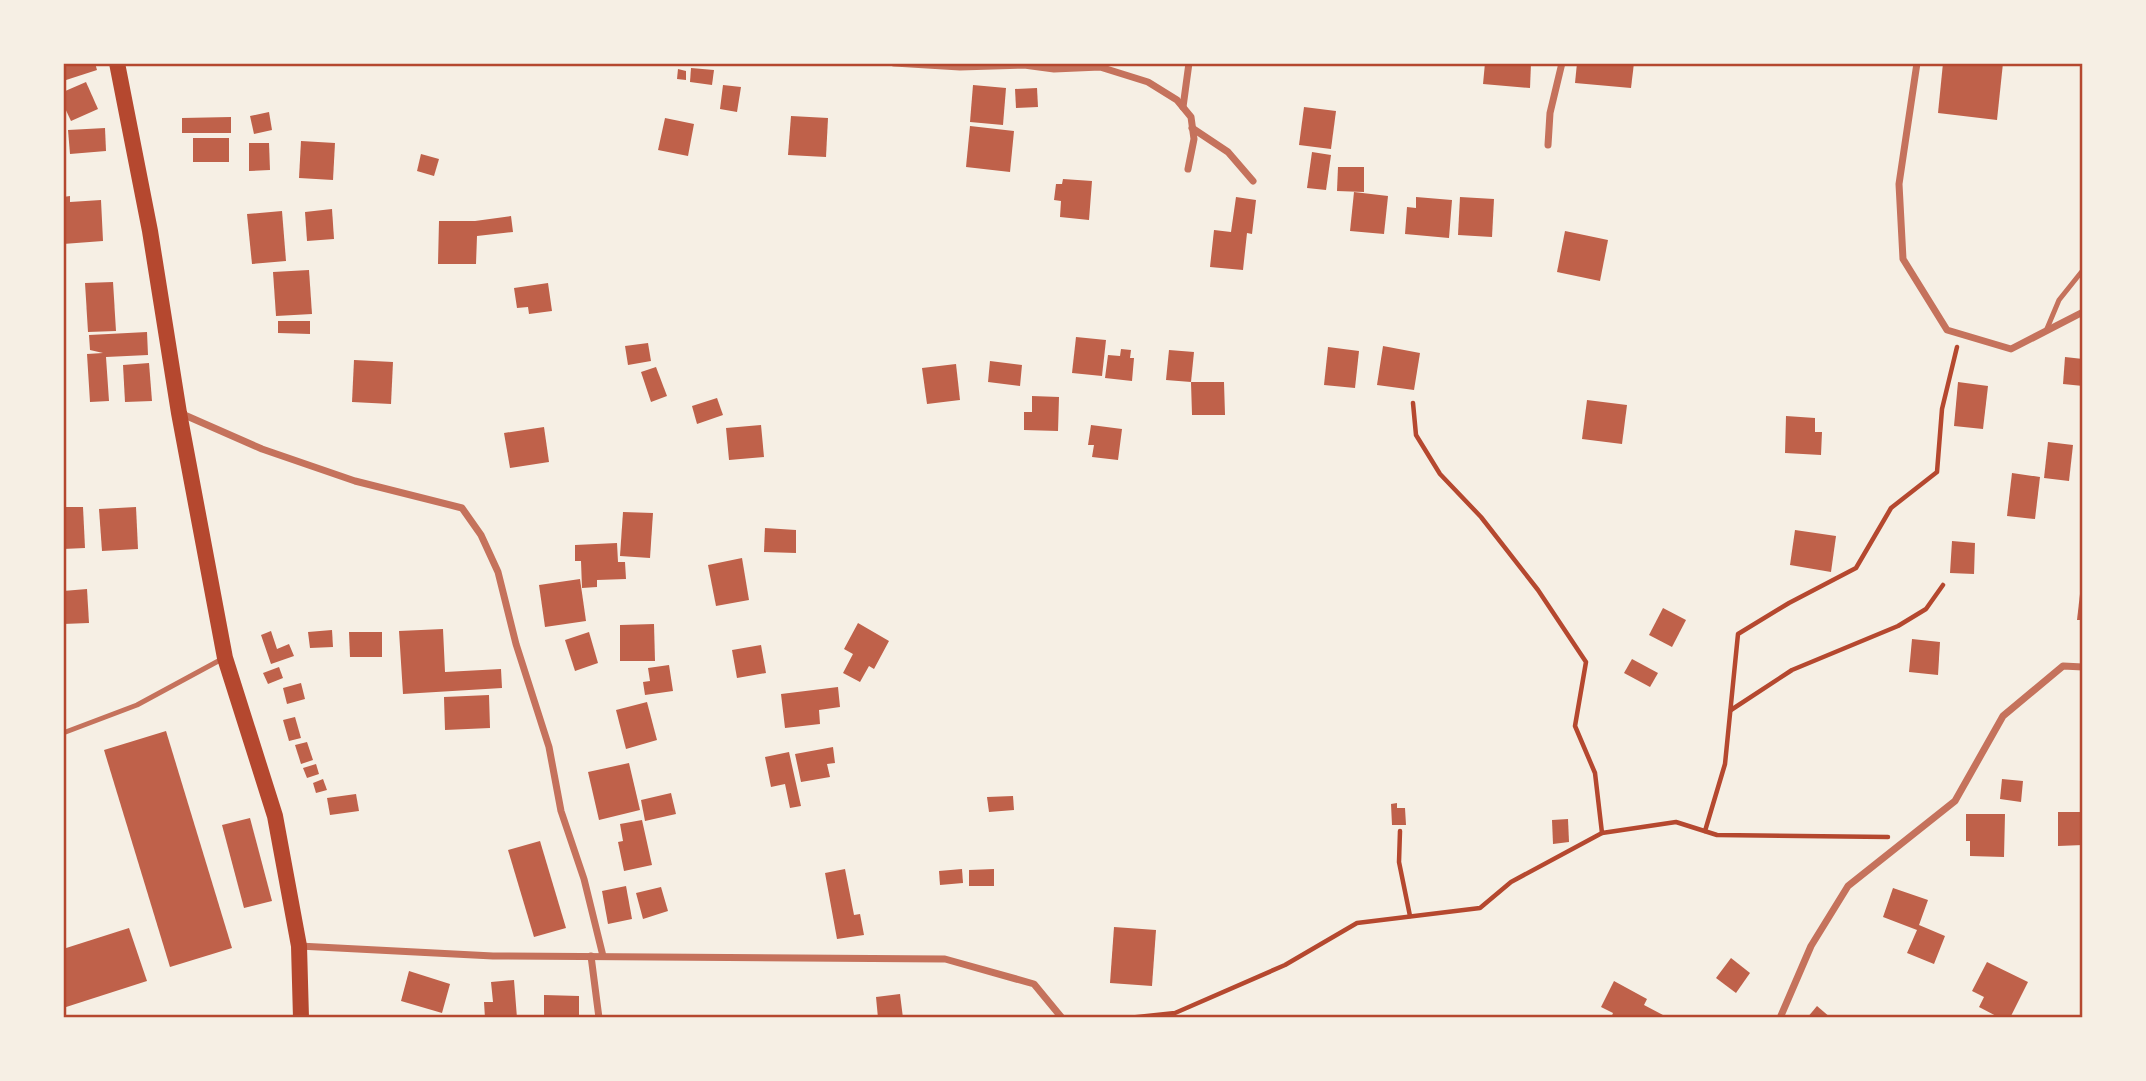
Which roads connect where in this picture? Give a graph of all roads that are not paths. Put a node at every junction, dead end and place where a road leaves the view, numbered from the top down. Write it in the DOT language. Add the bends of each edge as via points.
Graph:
graph roads {
  1 [pos="117,63"];
  2 [pos="894,63"];
  3 [pos="1189,63"];
  4 [pos="1562,63"];
  5 [pos="1917,63"];
  6 [pos="1182,107"];
  7 [pos="1192,128"];
  8 [pos="1548,145"];
  9 [pos="1188,169"];
  10 [pos="1253,181"];
  11 [pos="2083,270"];
  12 [pos="2083,312"];
  13 [pos="2046,331"];
  14 [pos="179,413"];
  15 [pos="225,658"];
  16 [pos="2083,667"];
  17 [pos="63,733"];
  18 [pos="299,946"];
  19 [pos="591,956"];
  20 [pos="603,956"];
  21 [pos="301,1018"];
  22 [pos="598,1018"];
  23 [pos="1062,1018"];
  24 [pos="1780,1018"];
  1 -- 14 [label="main road"];
  2 -- 6 [label="street" via="1100,67 1148,82"];
  3 -- 6 [label="street"];
  4 -- 8 [label="street"];
  5 -- 13 [label="street" via="1899,184 1903,259 1947,330 2011,349"];
  6 -- 7 [label="street" via="1191,117"];
  7 -- 9 [label="street"];
  7 -- 10 [label="street" via="1228,152"];
  11 -- 13 [label="lane" via="2059,300"];
  12 -- 13 [label="street"];
  14 -- 15 [label="main road"];
  14 -- 20 [label="street" via="262,449 355,481 462,509 481,535 498,572"];
  15 -- 17 [label="lane" via="137,705"];
  15 -- 18 [label="main road" via="275,816"];
  16 -- 24 [label="street" via="2063,666 2003,716 1955,801 1848,886 1811,946"];
  18 -- 19 [label="street"];
  18 -- 21 [label="main road"];
  19 -- 20 [label="street"];
  19 -- 22 [label="street"];
  20 -- 23 [label="street" via="945,959 1034,984"];
}
